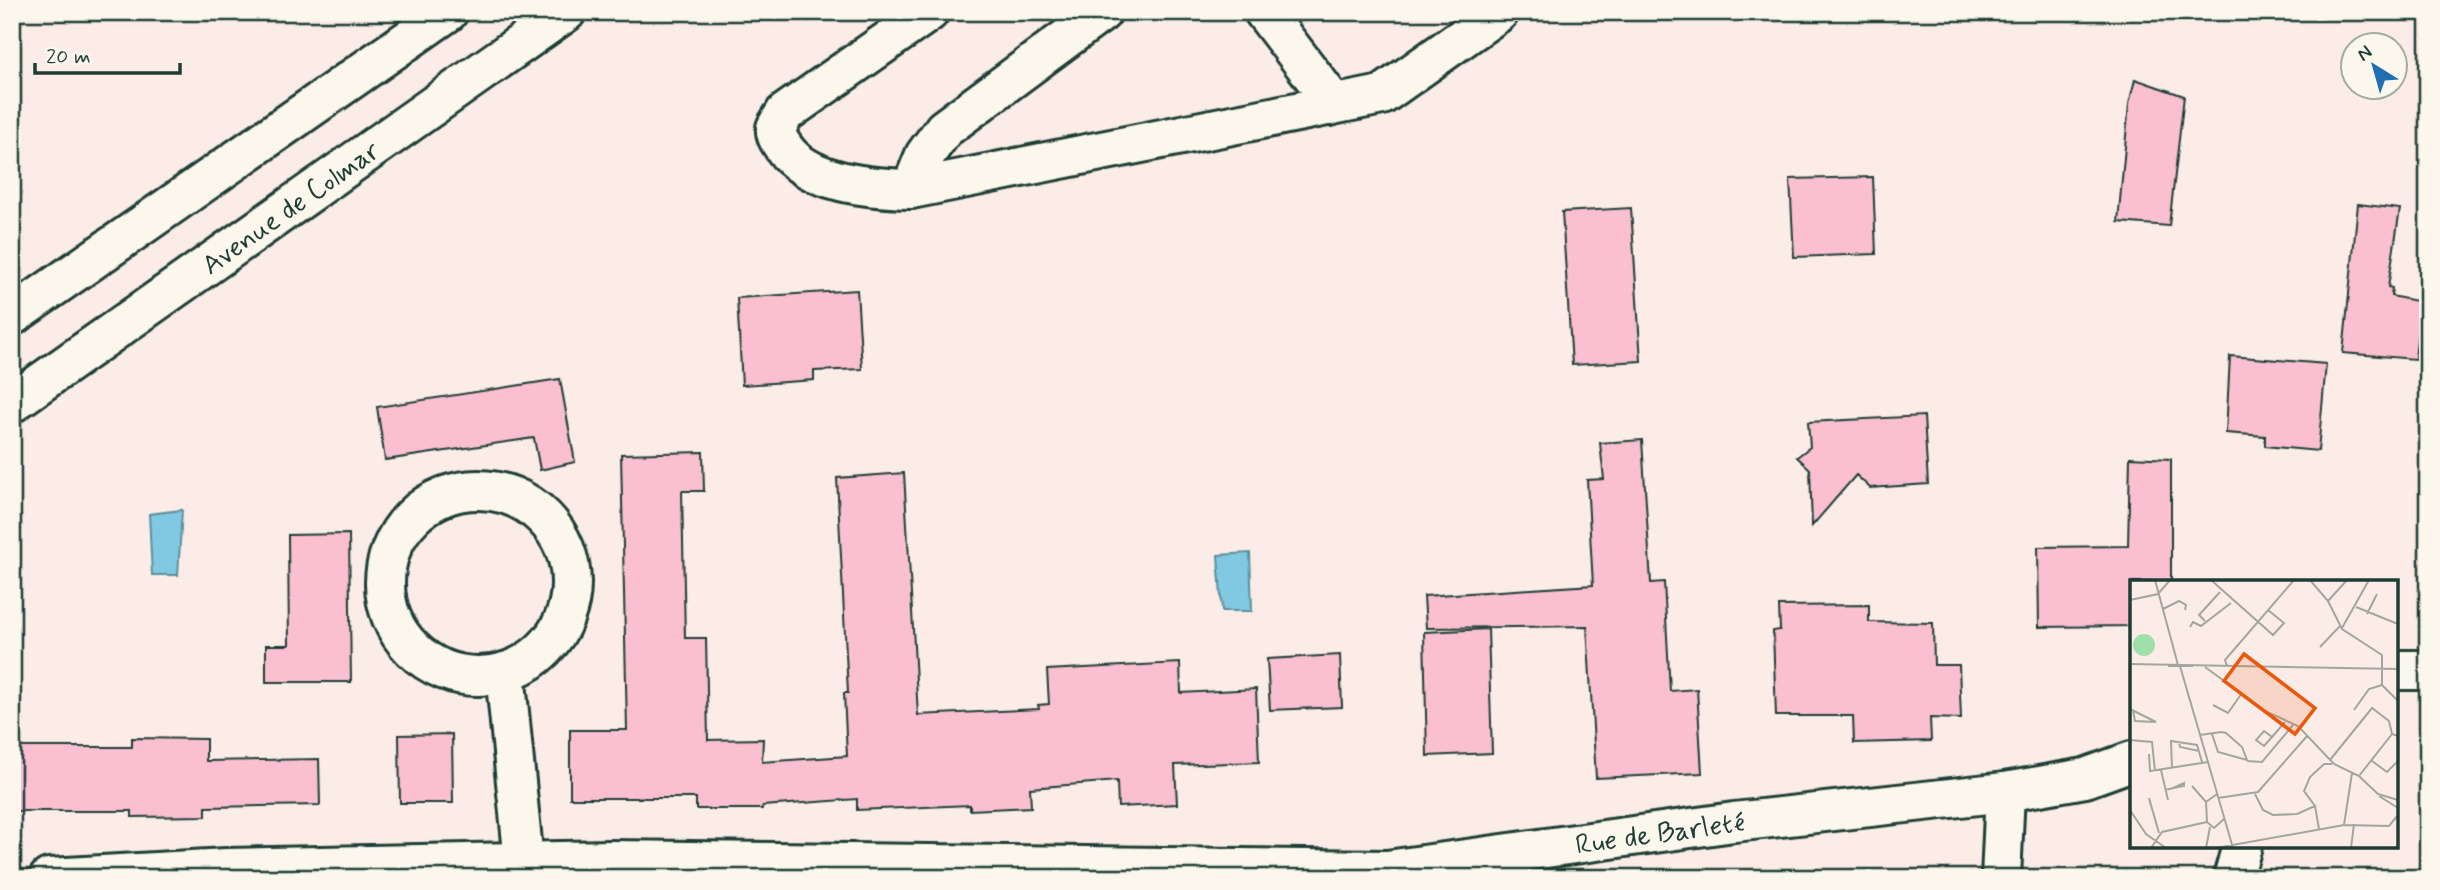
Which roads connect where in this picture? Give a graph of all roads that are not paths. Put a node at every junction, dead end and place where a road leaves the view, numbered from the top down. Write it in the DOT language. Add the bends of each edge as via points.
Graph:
graph roads {
  1 [pos="448,12"];
  2 [pos="566,12"];
  3 [pos="929,12"];
  4 [pos="1102,12"];
  5 [pos="1264,12"];
  6 [pos="1499,12"];
  7 [pos="1329,106"];
  8 [pos="911,189"];
  9 [pos="12,316"];
  10 [pos="12,403"];
  11 [pos="2398,670"];
  12 [pos="2428,670"];
  13 [pos="505,672"];
  14 [pos="2130,762"];
  15 [pos="2005,792"];
  16 [pos="2241,848"];
  17 [pos="524,862"];
  18 [pos="610,869"];
  19 [pos="49,878"];
  20 [pos="2001,878"];
  21 [pos="2233,878"];
  1 -- 9 [label="street"];
  2 -- 10 [label="street, Avenue de Colmar"];
  3 -- 8 [label="street" via="785,113 776,128 777,138 791,158 825,175 876,188"];
  4 -- 8 [label="street" via="944,129 925,155"];
  5 -- 7 [label="street" via="1326,93"];
  6 -- 7 [label="street" via="1382,95"];
  7 -- 8 [label="street"];
  11 -- 12 [label="street"];
  13 -- 13 [label="street" via="533,659 555,637 568,608 572,577 565,547 548,520 524,501 494,491 463,491 434,500 410,519 398,536 384,573 386,604 398,632 418,655 444,671 474,677"];
  13 -- 17 [label="street"];
  14 -- 15 [label="street, Rue de Barleté" via="2085,778"];
  15 -- 18 [label="street, Rue de Barleté" via="1734,822 1387,870"];
  15 -- 20 [label="street"];
  16 -- 21 [label="street"];
  17 -- 18 [label="street, Rue de Barleté"];
  17 -- 19 [label="street, Rue de Barleté" via="227,868"];
}
